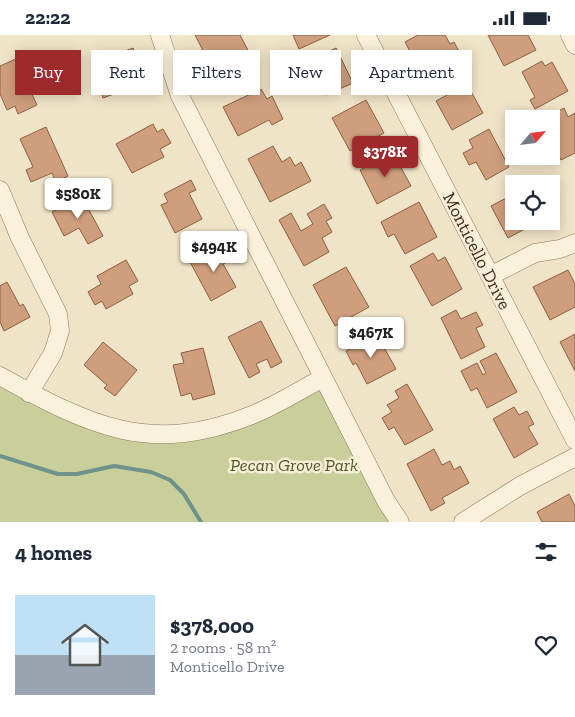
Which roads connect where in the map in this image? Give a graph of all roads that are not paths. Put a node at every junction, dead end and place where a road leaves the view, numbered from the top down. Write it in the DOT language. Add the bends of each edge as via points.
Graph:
graph roads {
  1 [pos="160,35"];
  2 [pos="366,35"];
  3 [pos="570,35"];
  4 [pos="575,45"];
  5 [pos="0,190"];
  6 [pos="575,243"];
  7 [pos="490,276"];
  8 [pos="0,376"];
  9 [pos="324,377"];
  10 [pos="30,393"];
  11 [pos="575,440"];
  12 [pos="575,457"];
  13 [pos="400,522"];
  14 [pos="463,522"];
  1 -- 9 [label="street" via="180,96"];
  2 -- 7 [label="street, Monticello Drive"];
  3 -- 4 [label="street"];
  5 -- 10 [label="street" via="58,314 60,331 54,353"];
  6 -- 7 [label="street" via="535,253"];
  7 -- 11 [label="street, Monticello Drive"];
  8 -- 10 [label="street"];
  9 -- 10 [label="street" via="253,414 197,432 171,435 143,435 104,427"];
  9 -- 13 [label="street" via="386,501"];
  12 -- 14 [label="street" via="520,486"];
}
